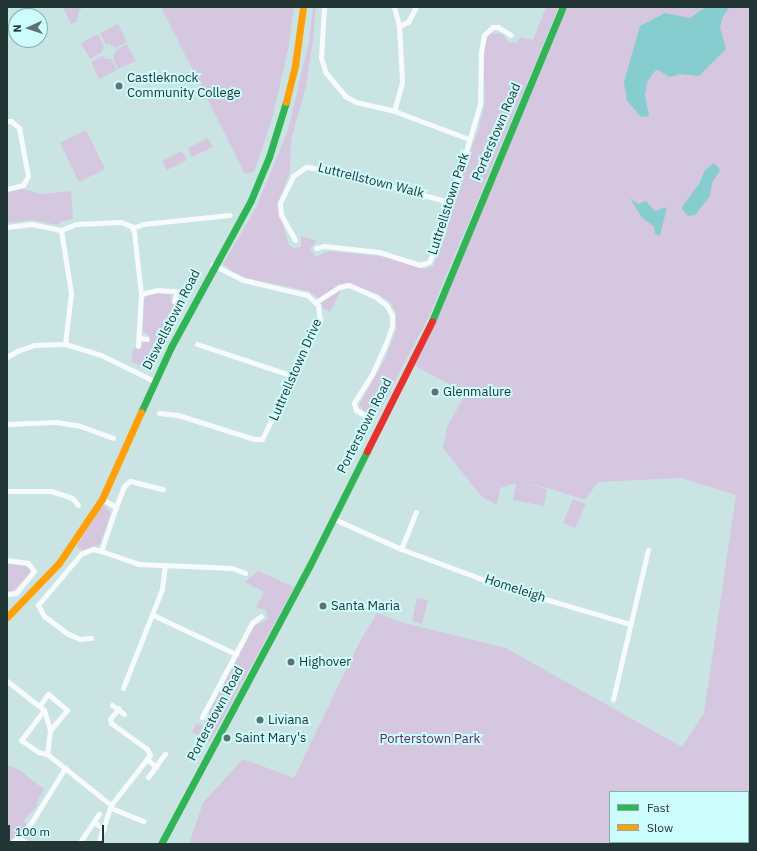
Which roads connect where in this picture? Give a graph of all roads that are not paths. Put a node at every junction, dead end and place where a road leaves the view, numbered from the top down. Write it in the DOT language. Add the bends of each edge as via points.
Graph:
graph roads {
  1 [pos="303,7"];
  2 [pos="324,7"];
  3 [pos="394,7"];
  4 [pos="416,7"];
  5 [pos="563,7"];
  6 [pos="398,26"];
  7 [pos="511,35"];
  8 [pos="394,111"];
  9 [pos="7,121"];
  10 [pos="469,139"];
  11 [pos="7,189"];
  12 [pos="450,202"];
  13 [pos="230,215"];
  14 [pos="7,227"];
  15 [pos="133,228"];
  16 [pos="61,230"];
  17 [pos="295,240"];
  18 [pos="316,248"];
  19 [pos="213,265"];
  20 [pos="176,292"];
  21 [pos="186,292"];
  22 [pos="141,294"];
  23 [pos="174,301"];
  24 [pos="316,302"];
  25 [pos="140,338"];
  26 [pos="147,339"];
  27 [pos="65,344"];
  28 [pos="197,344"];
  29 [pos="138,346"];
  30 [pos="7,358"];
  31 [pos="293,376"];
  32 [pos="154,381"];
  33 [pos="159,413"];
  34 [pos="366,416"];
  35 [pos="7,424"];
  36 [pos="113,438"];
  37 [pos="163,489"];
  38 [pos="7,492"];
  39 [pos="102,499"];
  40 [pos="78,504"];
  41 [pos="116,508"];
  42 [pos="416,512"];
  43 [pos="332,518"];
  44 [pos="401,549"];
  45 [pos="648,550"];
  46 [pos="101,551"];
  47 [pos="7,560"];
  48 [pos="165,565"];
  49 [pos="245,573"];
  50 [pos="7,594"];
  51 [pos="153,615"];
  52 [pos="261,616"];
  53 [pos="7,617"];
  54 [pos="630,624"];
  55 [pos="91,638"];
  56 [pos="236,654"];
  57 [pos="7,681"];
  58 [pos="123,688"];
  59 [pos="613,699"];
  60 [pos="112,705"];
  61 [pos="42,707"];
  62 [pos="119,708"];
  63 [pos="124,714"];
  64 [pos="202,717"];
  65 [pos="50,730"];
  66 [pos="47,754"];
  67 [pos="165,754"];
  68 [pos="147,760"];
  69 [pos="156,767"];
  70 [pos="65,768"];
  71 [pos="148,777"];
  72 [pos="111,806"];
  73 [pos="99,814"];
  74 [pos="144,821"];
  75 [pos="94,822"];
  76 [pos="104,829"];
  77 [pos="19,838"];
  78 [pos="80,842"];
  79 [pos="11,844"];
  80 [pos="28,844"];
  81 [pos="98,844"];
  82 [pos="161,844"];
  1 -- 19 [label="street, Diswellstown Road" via="292,80 276,136 251,200"];
  2 -- 8 [label="street" via="321,58 333,83 350,100"];
  3 -- 6 [label="street"];
  4 -- 6 [label="street" via="408,22"];
  5 -- 43 [label="street, Porterstown Road" via="438,309"];
  6 -- 8 [label="street" via="402,82"];
  7 -- 10 [label="street, Luttrellstown Park" via="493,27 484,35 481,52 481,94"];
  8 -- 10 [label="street"];
  9 -- 11 [label="street" via="11,121 19,128 28,176 23,185"];
  10 -- 12 [label="street, Luttrellstown Park"];
  12 -- 17 [label="street, Luttrellstown Walk" via="356,176 306,167 292,176 280,203 281,215"];
  12 -- 18 [label="street, Luttrellstown Park" via="440,239 425,265 379,252 324,246"];
  13 -- 15 [label="street" via="143,224"];
  14 -- 16 [label="street" via="32,224"];
  15 -- 16 [label="street" via="121,222 68,225"];
  15 -- 22 [label="street"];
  16 -- 27 [label="street" via="70,293"];
  19 -- 24 [label="street, Luttrellstown Drive" via="243,280 303,294"];
  19 -- 32 [label="street, Diswellstown Road"];
  20 -- 21 [label="street"];
  20 -- 22 [label="street" via="157,290"];
  20 -- 23 [label="street"];
  22 -- 25 [label="street"];
  24 -- 31 [label="street, Luttrellstown Drive" via="321,314 320,321"];
  24 -- 34 [label="street" via="339,287 349,285 376,297 387,306 392,315 392,326 386,343 372,374 354,403 356,410"];
  25 -- 26 [label="street"];
  25 -- 29 [label="street"];
  27 -- 30 [label="street" via="34,345"];
  27 -- 32 [label="street" via="101,355"];
  28 -- 31 [label="street"];
  31 -- 33 [label="street, Luttrellstown Drive" via="266,436 260,439 178,415"];
  32 -- 39 [label="street, Diswellstown Road"];
  35 -- 36 [label="street" via="56,422 80,426"];
  37 -- 41 [label="street" via="130,481 124,486"];
  38 -- 40 [label="street" via="50,491 72,498"];
  39 -- 41 [label="street"];
  39 -- 53 [label="street, Diswellstown Road" via="62,559"];
  41 -- 46 [label="street"];
  42 -- 44 [label="street"];
  43 -- 44 [label="street, Homeleigh"];
  43 -- 82 [label="street, Porterstown Road"];
  44 -- 54 [label="street, Homeleigh" via="498,584"];
  45 -- 54 [label="street"];
  46 -- 48 [label="street" via="132,563"];
  46 -- 55 [label="street" via="93,549 81,554 38,605 44,616 68,634 80,639"];
  47 -- 50 [label="street" via="28,563 34,570 16,593"];
  48 -- 49 [label="street" via="232,568"];
  48 -- 51 [label="street" via="164,582"];
  51 -- 56 [label="street"];
  51 -- 58 [label="street"];
  52 -- 56 [label="street" via="252,623"];
  54 -- 59 [label="street"];
  56 -- 64 [label="street"];
  57 -- 61 [label="street"];
  60 -- 62 [label="street"];
  61 -- 65 [label="street"];
  61 -- 65 [label="street" via="48,694 67,710"];
  61 -- 66 [label="street" via="21,740 38,752"];
  62 -- 63 [label="street"];
  62 -- 68 [label="street" via="110,719 111,723 149,751"];
  65 -- 66 [label="street"];
  66 -- 70 [label="street"];
  67 -- 69 [label="street"];
  68 -- 69 [label="street"];
  68 -- 72 [label="street"];
  69 -- 71 [label="street"];
  70 -- 72 [label="street"];
  70 -- 77 [label="street"];
  72 -- 74 [label="street"];
  72 -- 76 [label="street"];
  73 -- 75 [label="street"];
  75 -- 76 [label="street"];
  75 -- 78 [label="street"];
  76 -- 81 [label="street"];
  77 -- 79 [label="street"];
  77 -- 80 [label="street"];
}
